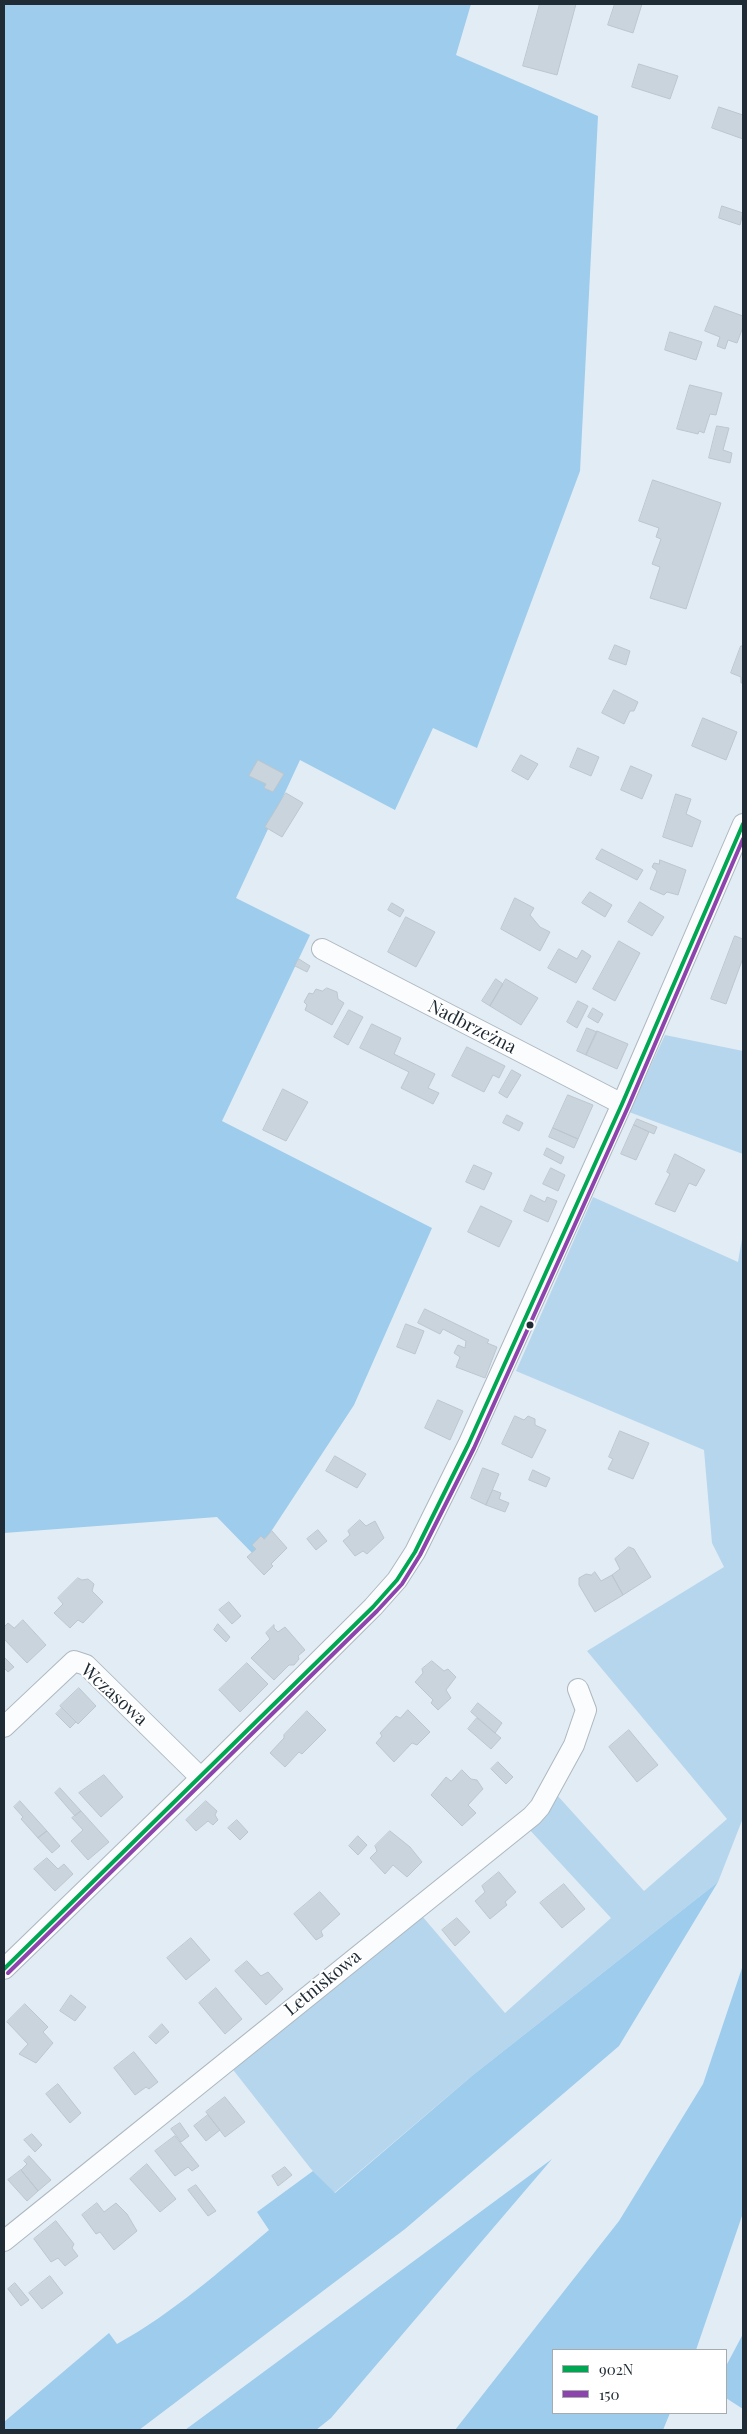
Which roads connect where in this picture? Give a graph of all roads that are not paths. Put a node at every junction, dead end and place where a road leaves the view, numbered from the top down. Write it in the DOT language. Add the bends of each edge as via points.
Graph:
graph roads {
  1 [pos="743,824"];
  2 [pos="322,949"];
  3 [pos="622,1104"];
  4 [pos="578,1689"];
  5 [pos="4,1727"];
  6 [pos="201,1778"];
  7 [pos="4,1969"];
  8 [pos="4,2241"];
  1 -- 3 [label="street"];
  2 -- 3 [label="street, Nadbrzeżna"];
  3 -- 6 [label="street" via="468,1445 415,1552 374,1607"];
  4 -- 8 [label="street, Letniskowa" via="586,1710 574,1745 532,1816"];
  5 -- 6 [label="street, Wczasowa" via="74,1661 86,1665"];
  6 -- 7 [label="street"];
}
